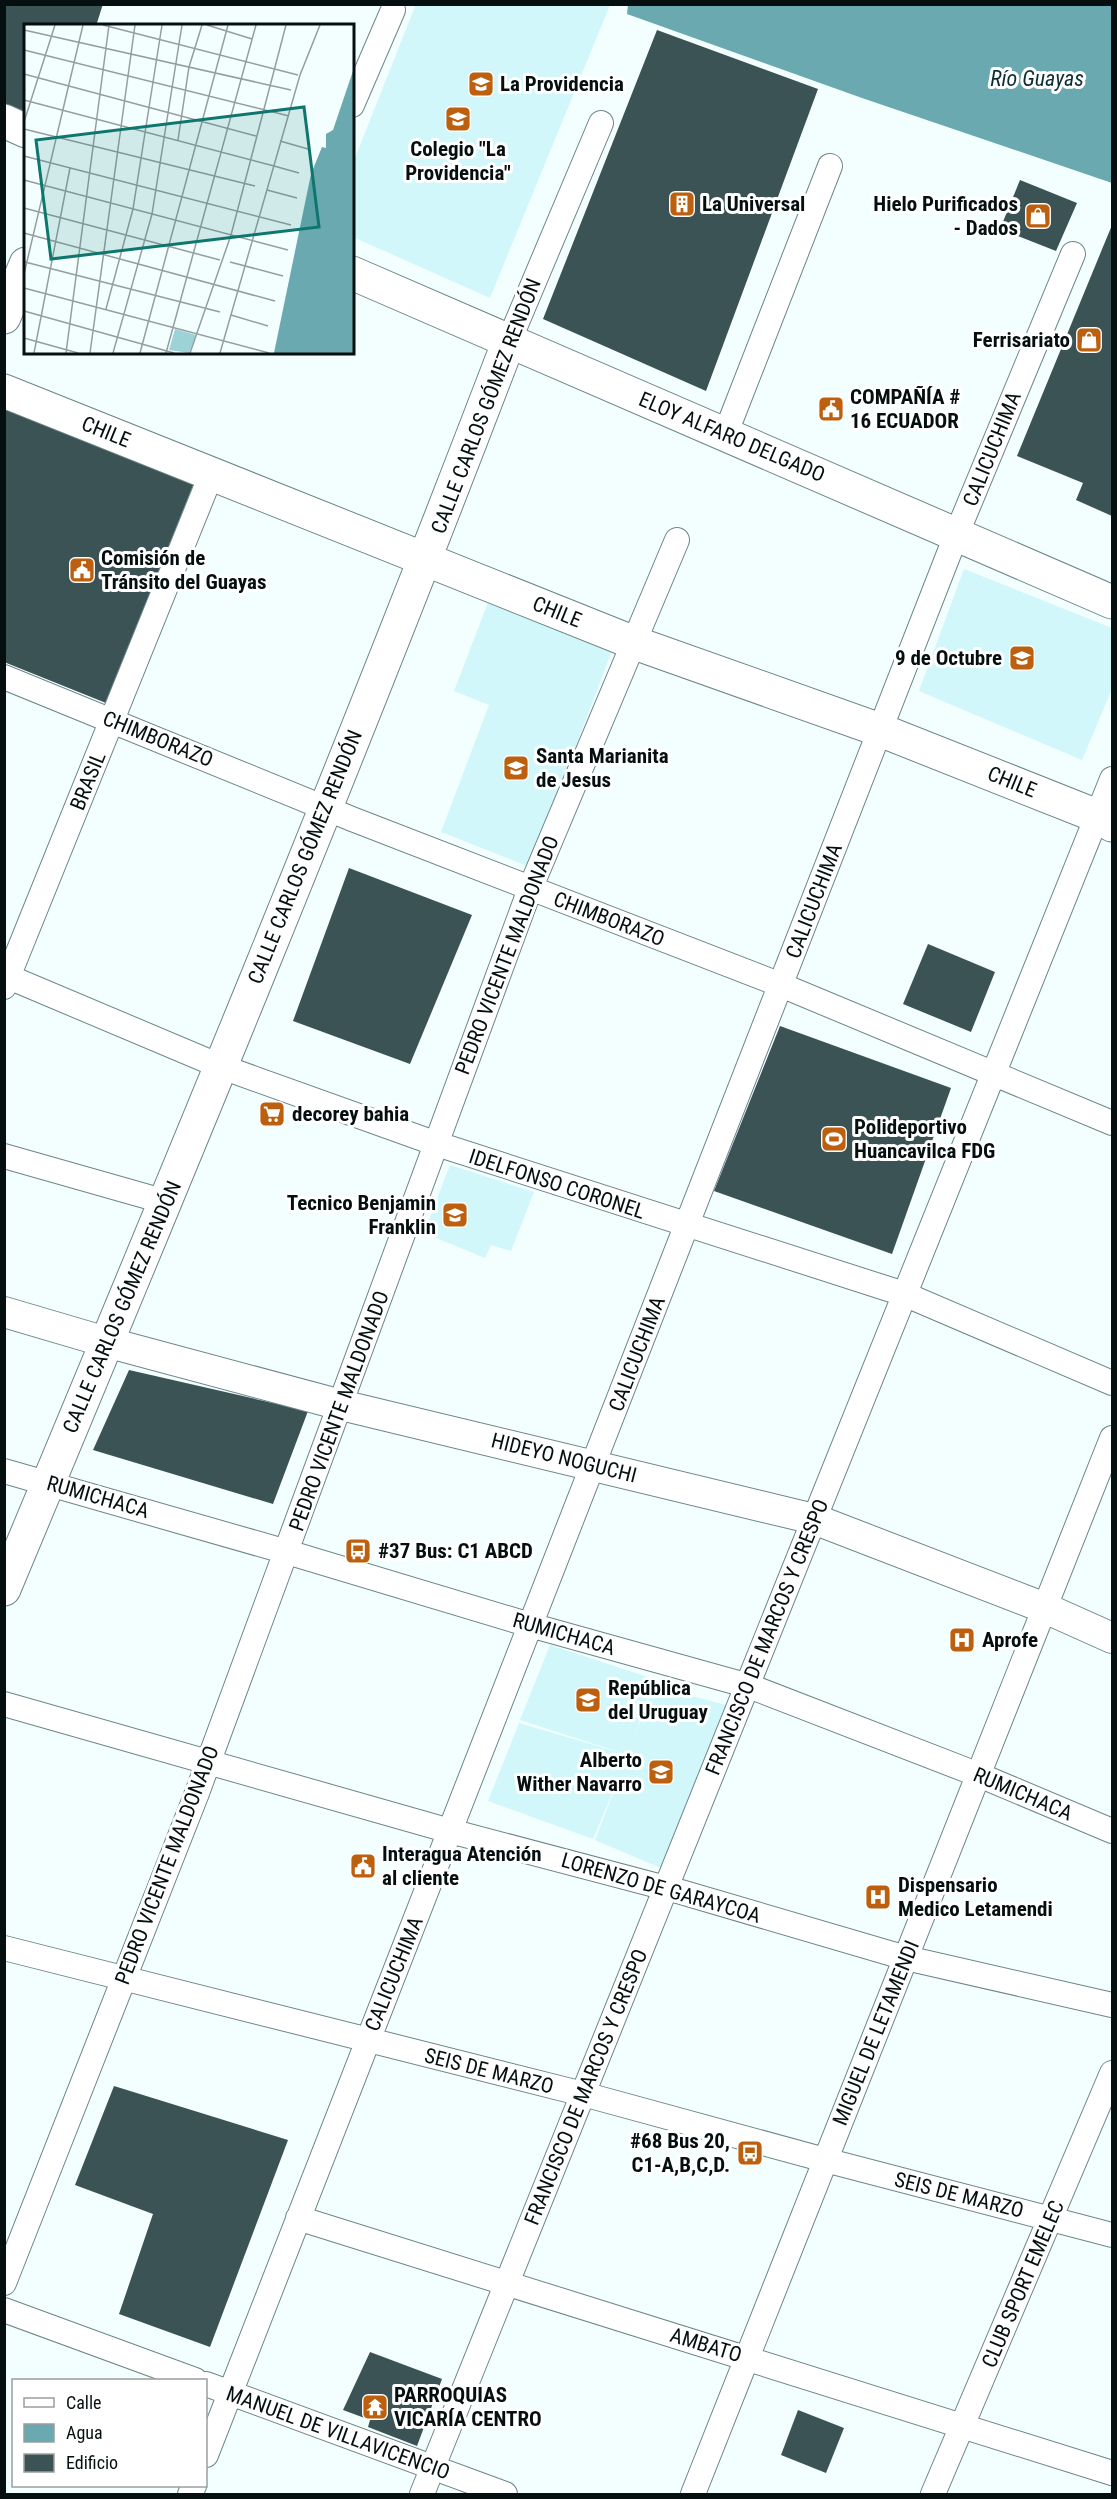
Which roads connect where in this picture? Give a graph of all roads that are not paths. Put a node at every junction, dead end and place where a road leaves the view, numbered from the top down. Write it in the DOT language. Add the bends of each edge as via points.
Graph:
graph roads {
  1 [pos="393,10"];
  2 [pos="354,100"];
  3 [pos="4,122"];
  4 [pos="600,123"];
  5 [pos="24,130"];
  6 [pos="830,166"];
  7 [pos="1073,254"];
  8 [pos="24,269"];
  9 [pos="354,274"];
  10 [pos="4,317"];
  11 [pos="509,341"];
  12 [pos="4,391"];
  13 [pos="725,435"];
  14 [pos="211,475"];
  15 [pos="957,533"];
  16 [pos="677,540"];
  17 [pos="425,558"];
  18 [pos="1113,602"];
  19 [pos="632,642"];
  20 [pos="4,677"];
  21 [pos="112,720"];
  22 [pos="880,730"];
  23 [pos="1113,779"];
  24 [pos="325,807"];
  25 [pos="1105,821"];
  26 [pos="530,889"];
  27 [pos="6,979"];
  28 [pos="781,985"];
  29 [pos="222,1067"];
  30 [pos="993,1073"];
  31 [pos="1113,1123"];
  32 [pos="437,1144"];
  33 [pos="4,1156"];
  34 [pos="166,1202"];
  35 [pos="687,1226"];
  36 [pos="904,1294"];
  37 [pos="4,1312"];
  38 [pos="106,1342"];
  39 [pos="1113,1383"];
  40 [pos="341,1405"];
  41 [pos="1113,1438"];
  42 [pos="593,1465"];
  43 [pos="4,1471"];
  44 [pos="49,1482"];
  45 [pos="814,1519"];
  46 [pos="287,1552"];
  47 [pos="4,1589"];
  48 [pos="1045,1608"];
  49 [pos="530,1625"];
  50 [pos="1113,1638"];
  51 [pos="749,1686"];
  52 [pos="4,1704"];
  53 [pos="208,1761"];
  54 [pos="979,1775"];
  55 [pos="450,1831"];
  56 [pos="1113,1831"];
  57 [pos="665,1888"];
  58 [pos="4,1948"];
  59 [pos="906,1958"];
  60 [pos="124,1978"];
  61 [pos="1113,2005"];
  62 [pos="367,2041"];
  63 [pos="1113,2073"];
  64 [pos="583,2094"];
  65 [pos="825,2160"];
  66 [pos="298,2218"];
  67 [pos="1051,2219"];
  68 [pos="1113,2235"];
  69 [pos="4,2283"];
  70 [pos="507,2283"];
  71 [pos="4,2310"];
  72 [pos="747,2358"];
  73 [pos="192,2379"];
  74 [pos="207,2384"];
  75 [pos="230,2393"];
  76 [pos="962,2424"];
  77 [pos="207,2452"];
  78 [pos="433,2467"];
  79 [pos="1113,2473"];
  80 [pos="422,2494"];
  81 [pos="505,2494"];
  82 [pos="693,2494"];
  83 [pos="933,2494"];
  1 -- 2 [label="street"];
  3 -- 5 [label="main road"];
  4 -- 11 [label="street, CALLE CARLOS GÓMEZ RENDÓN"];
  6 -- 13 [label="street"];
  7 -- 15 [label="street, CALICUCHIMA"];
  8 -- 10 [label="main road"];
  9 -- 11 [label="main road, ELOY ALFARO DELGADO"];
  11 -- 13 [label="main road, ELOY ALFARO DELGADO"];
  11 -- 17 [label="main road, CALLE CARLOS GÓMEZ RENDÓN"];
  12 -- 14 [label="main road, CHILE"];
  13 -- 15 [label="main road, ELOY ALFARO DELGADO"];
  14 -- 17 [label="main road, CHILE"];
  14 -- 21 [label="street, BRASIL"];
  15 -- 18 [label="main road, ELOY ALFARO DELGADO"];
  15 -- 22 [label="street, CALICUCHIMA"];
  16 -- 19 [label="street, PEDRO VICENTE MALDONADO"];
  17 -- 19 [label="main road, CHILE"];
  17 -- 24 [label="main road, CALLE CARLOS GÓMEZ RENDÓN"];
  19 -- 22 [label="main road, CHILE"];
  19 -- 26 [label="street, PEDRO VICENTE MALDONADO"];
  20 -- 21 [label="street, CHIMBORAZO"];
  21 -- 24 [label="street, CHIMBORAZO"];
  21 -- 27 [label="street, BRASIL"];
  22 -- 25 [label="main road, CHILE"];
  22 -- 28 [label="street, CALICUCHIMA"];
  23 -- 25 [label="street, FRANCISCO DE MARCOS Y CRESPO"];
  24 -- 26 [label="street, CHIMBORAZO"];
  24 -- 29 [label="main road, CALLE CARLOS GÓMEZ RENDÓN"];
  25 -- 30 [label="street, FRANCISCO DE MARCOS Y CRESPO"];
  26 -- 28 [label="street, CHIMBORAZO"];
  26 -- 32 [label="street, PEDRO VICENTE MALDONADO"];
  27 -- 29 [label="street, IDELFONSO CORONEL"];
  28 -- 30 [label="street, CHIMBORAZO"];
  28 -- 35 [label="street, CALICUCHIMA"];
  29 -- 32 [label="street, IDELFONSO CORONEL"];
  29 -- 34 [label="main road, CALLE CARLOS GÓMEZ RENDÓN"];
  30 -- 31 [label="street, CHIMBORAZO"];
  30 -- 36 [label="street, FRANCISCO DE MARCOS Y CRESPO"];
  32 -- 35 [label="street, IDELFONSO CORONEL"];
  32 -- 40 [label="street, PEDRO VICENTE MALDONADO"];
  33 -- 34 [label="street"];
  34 -- 38 [label="main road, CALLE CARLOS GÓMEZ RENDÓN"];
  35 -- 36 [label="street, IDELFONSO CORONEL"];
  35 -- 42 [label="street, CALICUCHIMA"];
  36 -- 39 [label="street, IDELFONSO CORONEL"];
  36 -- 45 [label="street, FRANCISCO DE MARCOS Y CRESPO"];
  37 -- 38 [label="street, HIDEYO NOGUCHI"];
  38 -- 40 [label="street, HIDEYO NOGUCHI"];
  38 -- 44 [label="main road, CALLE CARLOS GÓMEZ RENDÓN"];
  40 -- 42 [label="street, HIDEYO NOGUCHI"];
  40 -- 46 [label="street, PEDRO VICENTE MALDONADO"];
  41 -- 48 [label="street, MIGUEL DE LETAMENDI"];
  42 -- 45 [label="street, HIDEYO NOGUCHI"];
  42 -- 49 [label="street, CALICUCHIMA"];
  43 -- 44 [label="street, RUMICHACA"];
  44 -- 46 [label="street, RUMICHACA"];
  44 -- 47 [label="main road, CALLE CARLOS GÓMEZ RENDÓN"];
  45 -- 48 [label="street, HIDEYO NOGUCHI"];
  45 -- 51 [label="street, FRANCISCO DE MARCOS Y CRESPO"];
  46 -- 49 [label="street, RUMICHACA"];
  46 -- 53 [label="street, PEDRO VICENTE MALDONADO"];
  48 -- 50 [label="street, HIDEYO NOGUCHI"];
  48 -- 54 [label="street, MIGUEL DE LETAMENDI"];
  49 -- 51 [label="street, RUMICHACA"];
  49 -- 55 [label="street, CALICUCHIMA"];
  51 -- 54 [label="street, RUMICHACA"];
  51 -- 57 [label="street, FRANCISCO DE MARCOS Y CRESPO"];
  52 -- 53 [label="street, LORENZO DE GARAYCOA"];
  53 -- 55 [label="street, LORENZO DE GARAYCOA"];
  53 -- 60 [label="street, PEDRO VICENTE MALDONADO"];
  54 -- 56 [label="street, RUMICHACA"];
  54 -- 59 [label="street, MIGUEL DE LETAMENDI"];
  55 -- 57 [label="street, LORENZO DE GARAYCOA"];
  55 -- 62 [label="street, CALICUCHIMA"];
  57 -- 59 [label="street, LORENZO DE GARAYCOA"];
  57 -- 64 [label="street, FRANCISCO DE MARCOS Y CRESPO"];
  58 -- 60 [label="street, SEIS DE MARZO"];
  59 -- 61 [label="street, LORENZO DE GARAYCOA"];
  59 -- 65 [label="street, MIGUEL DE LETAMENDI"];
  60 -- 62 [label="street, SEIS DE MARZO"];
  60 -- 69 [label="street, PEDRO VICENTE MALDONADO"];
  62 -- 64 [label="street, SEIS DE MARZO"];
  62 -- 66 [label="street, CALICUCHIMA"];
  63 -- 67 [label="street, CLUB SPORT EMELEC"];
  64 -- 65 [label="street, SEIS DE MARZO"];
  64 -- 70 [label="street, FRANCISCO DE MARCOS Y CRESPO"];
  65 -- 67 [label="street, SEIS DE MARZO"];
  65 -- 72 [label="street, MIGUEL DE LETAMENDI"];
  66 -- 70 [label="street, AMBATO"];
  66 -- 75 [label="street, CALICUCHIMA"];
  67 -- 68 [label="street, SEIS DE MARZO"];
  67 -- 76 [label="street, CLUB SPORT EMELEC"];
  70 -- 72 [label="street, AMBATO"];
  70 -- 78 [label="street, FRANCISCO DE MARCOS Y CRESPO"];
  71 -- 73 [label="street"];
  72 -- 76 [label="street, AMBATO"];
  72 -- 82 [label="street, MIGUEL DE LETAMENDI"];
  74 -- 75 [label="street, MANUEL DE VILLAVICENCIO"];
  75 -- 77 [label="street, CALICUCHIMA"];
  75 -- 78 [label="street, MANUEL DE VILLAVICENCIO"];
  76 -- 79 [label="street, AMBATO"];
  76 -- 83 [label="street, CLUB SPORT EMELEC"];
  78 -- 80 [label="street, FRANCISCO DE MARCOS Y CRESPO"];
  78 -- 81 [label="street, MANUEL DE VILLAVICENCIO"];
}
